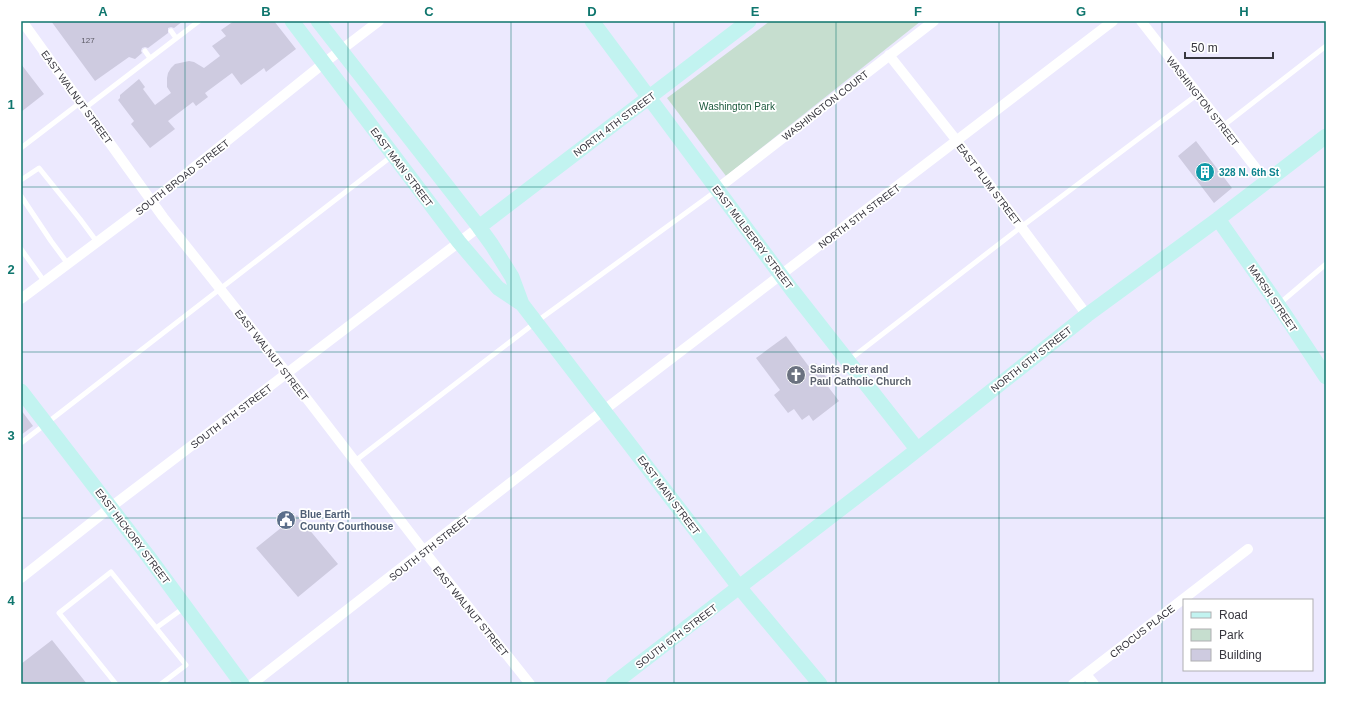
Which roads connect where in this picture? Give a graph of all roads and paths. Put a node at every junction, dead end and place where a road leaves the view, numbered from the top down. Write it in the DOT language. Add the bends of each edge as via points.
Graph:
graph roads {
  1 [pos="22,21"];
  2 [pos="199,21"];
  3 [pos="292,21"];
  4 [pos="318,21"];
  5 [pos="379,21"];
  6 [pos="592,21"];
  7 [pos="749,21"];
  8 [pos="934,21"];
  9 [pos="1113,21"];
  10 [pos="1141,21"];
  11 [pos="171,31"];
  12 [pos="176,38"];
  13 [pos="1326,46"];
  14 [pos="145,51"];
  15 [pos="340,51"];
  16 [pos="889,56"];
  17 [pos="150,58"];
  18 [pos="324,64"];
  19 [pos="1198,94"];
  20 [pos="648,97"];
  21 [pos="83,105"];
  22 [pos="1223,126"];
  23 [pos="1326,136"];
  24 [pos="957,141"];
  25 [pos="21,148"];
  26 [pos="393,155"];
  27 [pos="21,180"];
  28 [pos="1266,181"];
  29 [pos="717,189"];
  30 [pos="21,196"];
  31 [pos="152,201"];
  32 [pos="1218,219"];
  33 [pos="479,227"];
  34 [pos="1021,227"];
  35 [pos="97,242"];
  36 [pos="459,242"];
  37 [pos="21,249"];
  38 [pos="68,264"];
  39 [pos="1326,264"];
  40 [pos="781,275"];
  41 [pos="44,281"];
  42 [pos="220,289"];
  43 [pos="21,299"];
  44 [pos="522,304"];
  45 [pos="1278,305"];
  46 [pos="1087,315"];
  47 [pos="536,322"];
  48 [pos="848,361"];
  49 [pos="287,374"];
  50 [pos="1326,377"];
  51 [pos="21,390"];
  52 [pos="604,410"];
  53 [pos="47,424"];
  54 [pos="21,443"];
  55 [pos="917,449"];
  56 [pos="355,461"];
  57 [pos="111,507"];
  58 [pos="1248,549"];
  59 [pos="424,551"];
  60 [pos="21,578"];
  61 [pos="740,587"];
  62 [pos="1183,599"];
  63 [pos="1183,599"];
  64 [pos="185,607"];
  65 [pos="156,628"];
  66 [pos="1086,674"];
  67 [pos="116,684"];
  68 [pos="161,684"];
  69 [pos="242,684"];
  70 [pos="252,684"];
  71 [pos="530,684"];
  72 [pos="613,684"];
  73 [pos="820,684"];
  74 [pos="1074,684"];
  75 [pos="1094,684"];
  1 -- 21 [label="street, EAST WALNUT STREET"];
  2 -- 12 [label="lane"];
  3 -- 18 [label="street, EAST MAIN STREET"];
  4 -- 15 [label="street, EAST MAIN STREET"];
  5 -- 15 [label="street, SOUTH BROAD STREET"];
  6 -- 20 [label="street, EAST MULBERRY STREET"];
  7 -- 20 [label="street, NORTH 4TH STREET"];
  8 -- 16 [label="street, WASHINGTON COURT"];
  9 -- 24 [label="street, NORTH 5TH STREET"];
  10 -- 19 [label="street, WASHINGTON STREET"];
  11 -- 12 [label="lane"];
  12 -- 17 [label="lane"];
  13 -- 22 [label="lane"];
  14 -- 17 [label="lane"];
  15 -- 18 [label="street, SOUTH BROAD STREET"];
  15 -- 33 [label="street, EAST MAIN STREET"];
  16 -- 24 [label="street, EAST PLUM STREET"];
  16 -- 29 [label="street, WASHINGTON COURT"];
  17 -- 21 [label="lane"];
  18 -- 26 [label="street, EAST MAIN STREET"];
  18 -- 31 [label="street, SOUTH BROAD STREET"];
  19 -- 22 [label="street, WASHINGTON STREET"];
  19 -- 34 [label="lane"];
  20 -- 29 [label="street, EAST MULBERRY STREET"];
  20 -- 33 [label="street, NORTH 4TH STREET"];
  21 -- 25 [label="lane"];
  21 -- 31 [label="street, EAST WALNUT STREET"];
  22 -- 28 [label="street, WASHINGTON STREET"];
  23 -- 28 [label="street, NORTH 6TH STREET"];
  24 -- 34 [label="street, EAST PLUM STREET"];
  24 -- 40 [label="street, NORTH 5TH STREET"];
  26 -- 36 [label="street, EAST MAIN STREET"];
  26 -- 42 [label="lane"];
  27 -- 35 [label="lane" via="38,168"];
  28 -- 32 [label="street, NORTH 6TH STREET"];
  29 -- 40 [label="street, EAST MULBERRY STREET"];
  29 -- 47 [label="lane"];
  30 -- 38 [label="lane"];
  31 -- 35 [label="street, SOUTH BROAD STREET"];
  31 -- 42 [label="street, EAST WALNUT STREET"];
  32 -- 45 [label="street, MARSH STREET"];
  32 -- 46 [label="street, NORTH 6TH STREET"];
  33 -- 36 [label="street, SOUTH 4TH STREET"];
  33 -- 44 [label="street, EAST MAIN STREET" via="512,277"];
  34 -- 46 [label="street, EAST PLUM STREET"];
  34 -- 48 [label="lane"];
  35 -- 38 [label="street, SOUTH BROAD STREET"];
  36 -- 44 [label="street, EAST MAIN STREET" via="498,288"];
  36 -- 49 [label="street, SOUTH 4TH STREET"];
  37 -- 41 [label="lane"];
  38 -- 41 [label="street, SOUTH BROAD STREET"];
  39 -- 45 [label="lane"];
  40 -- 48 [label="street, EAST MULBERRY STREET"];
  40 -- 52 [label="street, NORTH 5TH STREET"];
  41 -- 43 [label="street, SOUTH BROAD STREET"];
  42 -- 49 [label="street, EAST WALNUT STREET"];
  42 -- 53 [label="lane"];
  44 -- 47 [label="street, EAST MAIN STREET"];
  45 -- 50 [label="street, MARSH STREET"];
  46 -- 55 [label="street, NORTH 6TH STREET"];
  47 -- 52 [label="street, EAST MAIN STREET"];
  47 -- 56 [label="lane"];
  48 -- 55 [label="street, EAST MULBERRY STREET"];
  49 -- 56 [label="street, EAST WALNUT STREET"];
  49 -- 57 [label="street, SOUTH 4TH STREET"];
  51 -- 53 [label="street, EAST HICKORY STREET"];
  52 -- 59 [label="street, SOUTH 5TH STREET"];
  52 -- 61 [label="street, EAST MAIN STREET"];
  53 -- 54 [label="lane"];
  53 -- 57 [label="street, EAST HICKORY STREET"];
  55 -- 61 [label="street, NORTH 6TH STREET"];
  56 -- 59 [label="street, EAST WALNUT STREET"];
  57 -- 60 [label="street, SOUTH 4TH STREET"];
  57 -- 64 [label="street, EAST HICKORY STREET"];
  58 -- 63 [label="street, CROCUS PLACE"];
  59 -- 70 [label="street, SOUTH 5TH STREET"];
  59 -- 71 [label="street, EAST WALNUT STREET"];
  61 -- 72 [label="street, SOUTH 6TH STREET"];
  61 -- 73 [label="street, EAST MAIN STREET"];
  62 -- 66 [label="street, CROCUS PLACE"];
  64 -- 65 [label="lane"];
  64 -- 69 [label="street, EAST HICKORY STREET"];
  65 -- 67 [label="lane" via="111,572 59,613"];
  65 -- 68 [label="lane" via="186,665"];
  66 -- 74 [label="street, CROCUS PLACE"];
  66 -- 75 [label="street"];
}
